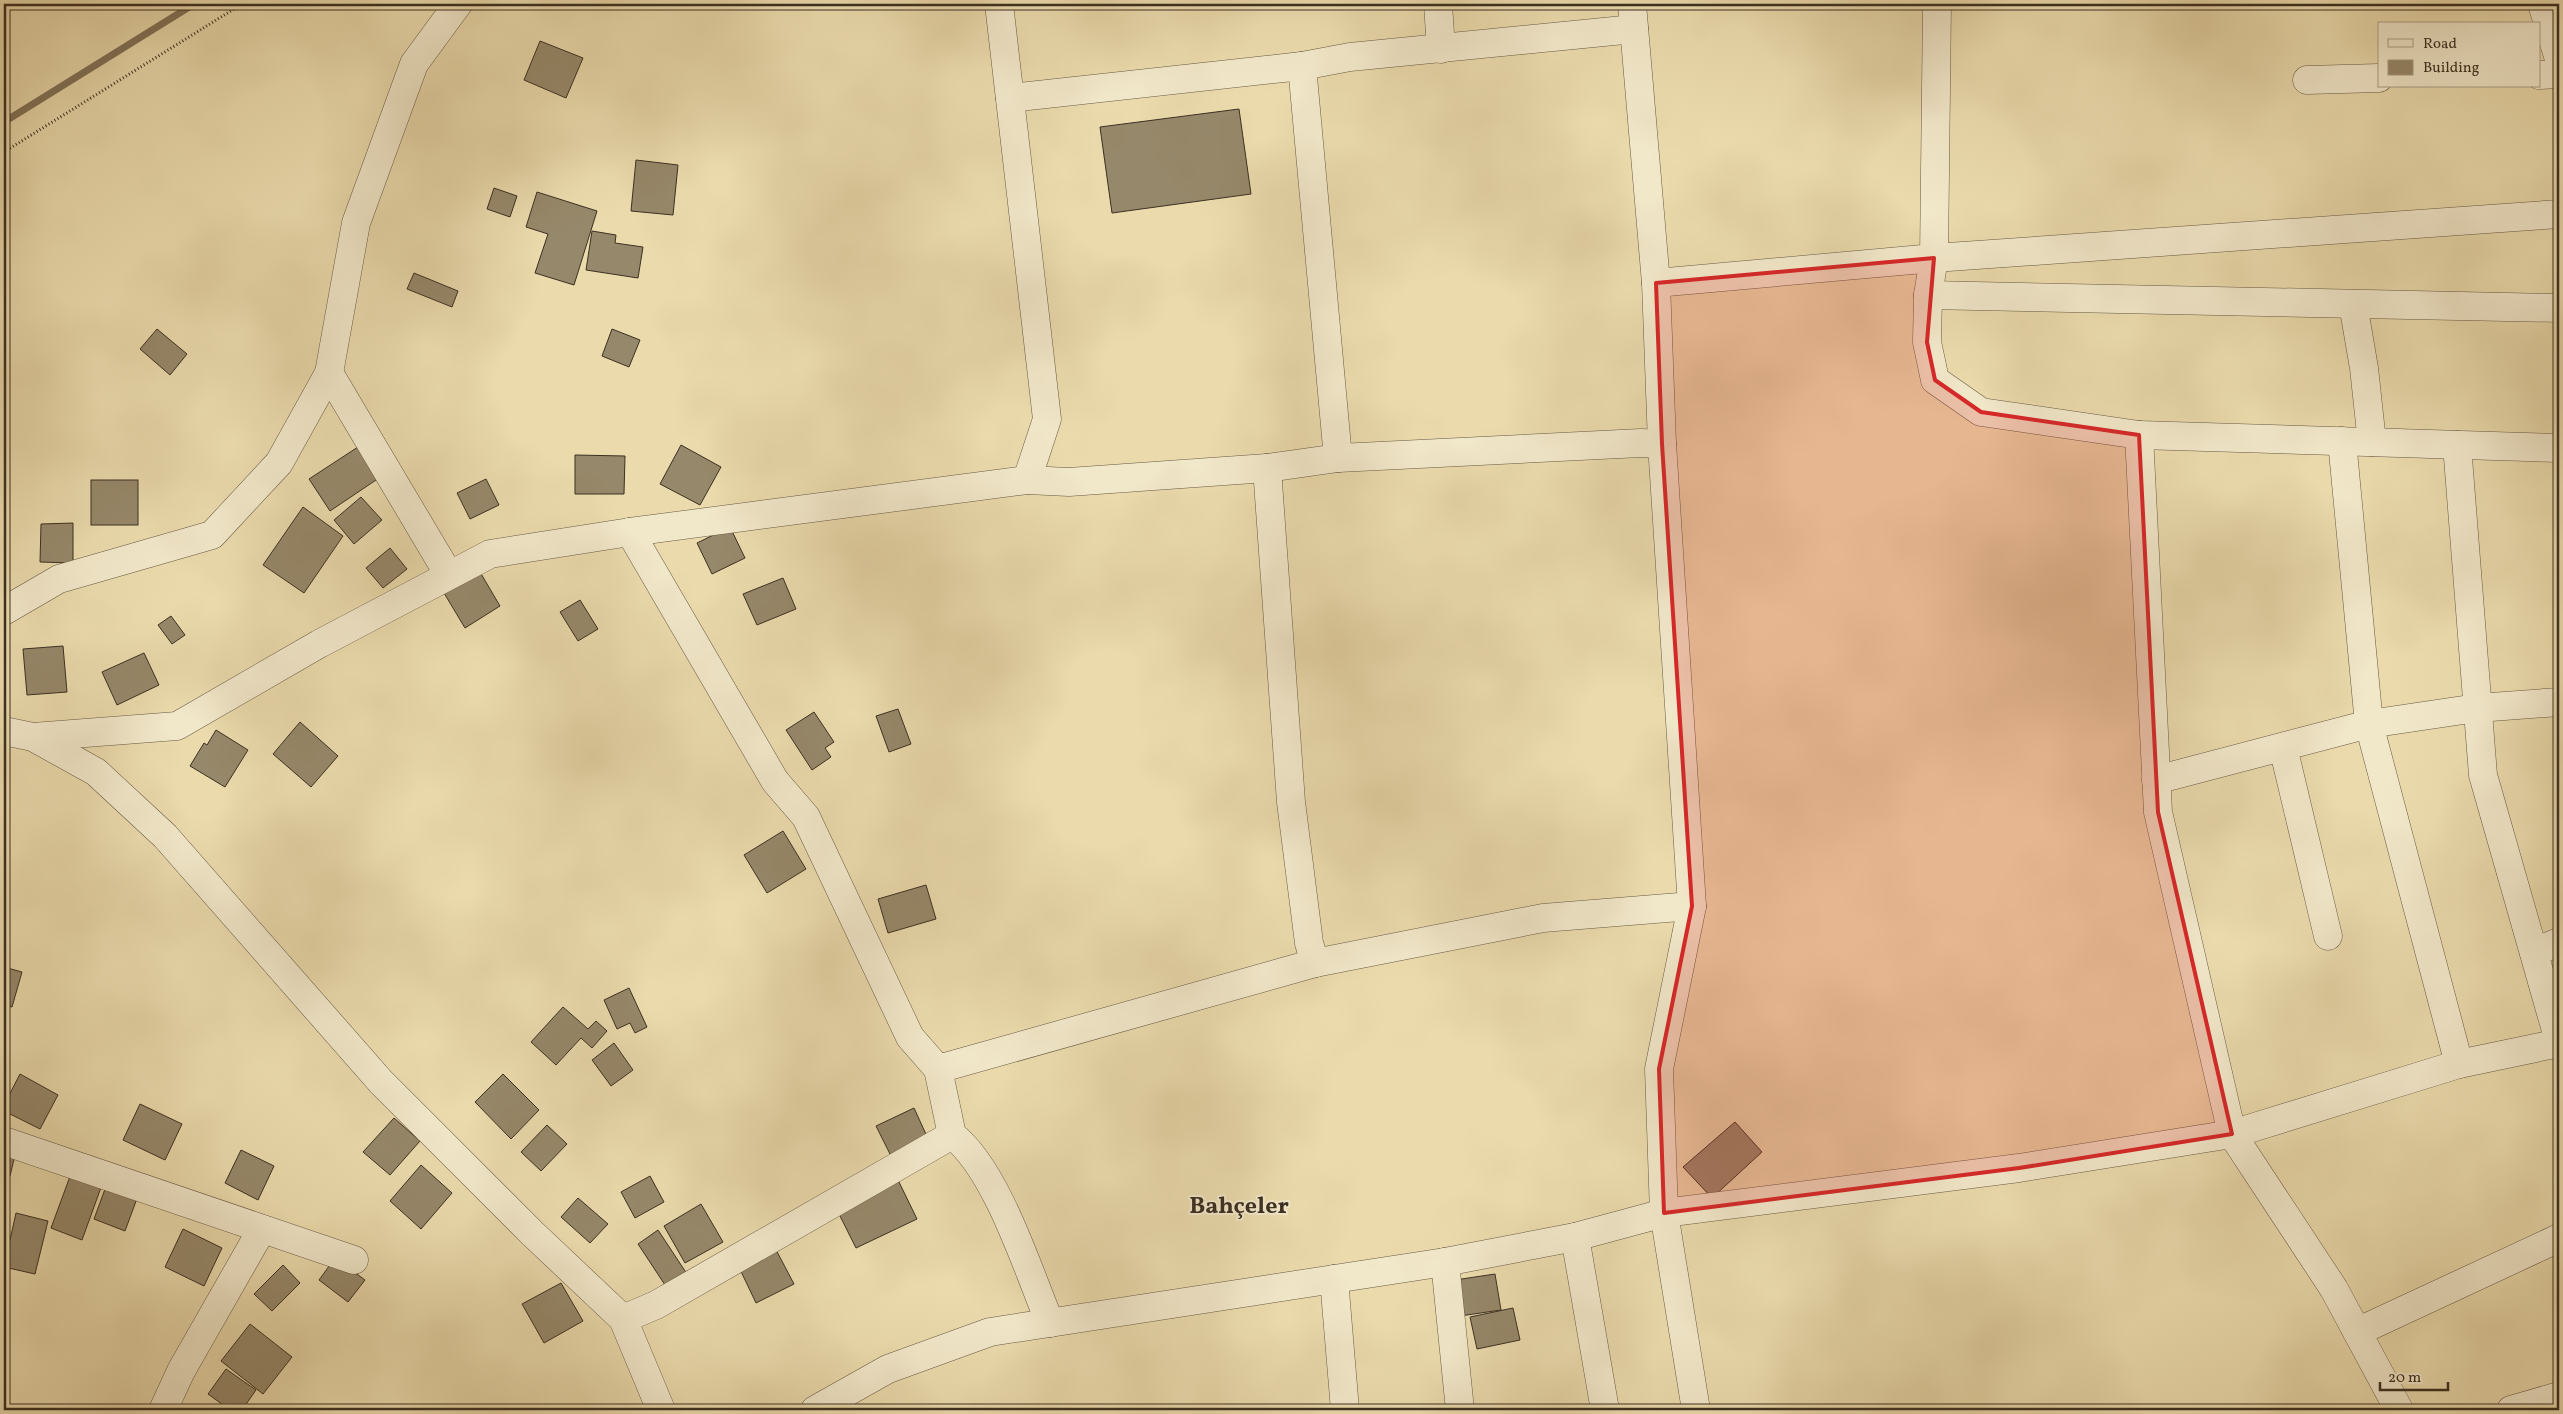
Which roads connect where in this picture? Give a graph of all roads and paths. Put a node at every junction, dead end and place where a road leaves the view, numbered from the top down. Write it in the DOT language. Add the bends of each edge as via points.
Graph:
graph roads {
  1 [pos="242,4"];
  2 [pos="458,4"];
  3 [pos="999,4"];
  4 [pos="1438,4"];
  5 [pos="1937,4"];
  6 [pos="2542,4"];
  7 [pos="1633,16"];
  8 [pos="1441,49"];
  9 [pos="2559,59"];
  10 [pos="1302,66"];
  11 [pos="2559,74"];
  12 [pos="2540,75"];
  13 [pos="2378,78"];
  14 [pos="2307,80"];
  15 [pos="1010,98"];
  16 [pos="4,152"];
  17 [pos="2559,214"];
  18 [pos="1934,258"];
  19 [pos="1656,283"];
  20 [pos="1928,295"];
  21 [pos="2353,304"];
  22 [pos="2559,308"];
  23 [pos="329,374"];
  24 [pos="2139,435"];
  25 [pos="2342,441"];
  26 [pos="2372,442"];
  27 [pos="1662,444"];
  28 [pos="2457,445"];
  29 [pos="2559,448"];
  30 [pos="1338,458"];
  31 [pos="1267,468"];
  32 [pos="1028,480"];
  33 [pos="630,532"];
  34 [pos="450,575"];
  35 [pos="4,611"];
  36 [pos="2559,702"];
  37 [pos="2478,708"];
  38 [pos="2369,724"];
  39 [pos="4,731"];
  40 [pos="33,737"];
  41 [pos="2283,747"];
  42 [pos="2156,780"];
  43 [pos="1692,906"];
  44 [pos="2328,936"];
  45 [pos="2559,942"];
  46 [pos="2534,952"];
  47 [pos="1315,963"];
  48 [pos="2559,1042"];
  49 [pos="2459,1064"];
  50 [pos="938,1069"];
  51 [pos="2232,1134"];
  52 [pos="952,1135"];
  53 [pos="4,1141"];
  54 [pos="1664,1213"];
  55 [pos="262,1229"];
  56 [pos="1575,1237"];
  57 [pos="2559,1238"];
  58 [pos="354,1260"];
  59 [pos="1445,1262"];
  60 [pos="1334,1280"];
  61 [pos="623,1319"];
  62 [pos="1050,1323"];
  63 [pos="2357,1332"];
  64 [pos="2559,1396"];
  65 [pos="163,1410"];
  66 [pos="661,1410"];
  67 [pos="815,1410"];
  68 [pos="1345,1410"];
  69 [pos="1460,1410"];
  70 [pos="1605,1410"];
  71 [pos="1696,1410"];
  72 [pos="2399,1410"];
  73 [pos="2511,1410"];
  1 -- 16 [label="path"];
  2 -- 23 [label="street" via="414,64 356,223"];
  3 -- 15 [label="street"];
  4 -- 8 [label="street"];
  5 -- 18 [label="street"];
  6 -- 9 [label="street"];
  7 -- 8 [label="street"];
  7 -- 19 [label="street"];
  8 -- 10 [label="street" via="1350,57"];
  10 -- 15 [label="street"];
  10 -- 30 [label="street"];
  11 -- 12 [label="street"];
  13 -- 14 [label="street"];
  15 -- 32 [label="street" via="1047,419"];
  17 -- 18 [label="street"];
  18 -- 19 [label="street"];
  18 -- 20 [label="street"];
  19 -- 27 [label="street"];
  20 -- 21 [label="street"];
  20 -- 24 [label="street" via="1927,342 1935,380 1981,412"];
  21 -- 22 [label="street"];
  21 -- 26 [label="street"];
  23 -- 34 [label="street"];
  23 -- 35 [label="street" via="279,463 212,535 59,579"];
  24 -- 25 [label="street"];
  24 -- 42 [label="street"];
  25 -- 26 [label="street"];
  25 -- 38 [label="street"];
  26 -- 28 [label="street"];
  27 -- 30 [label="street"];
  27 -- 43 [label="street"];
  28 -- 29 [label="street"];
  28 -- 37 [label="street"];
  30 -- 31 [label="street"];
  31 -- 32 [label="street" via="1069,482"];
  31 -- 47 [label="street" via="1291,802 1309,943"];
  32 -- 33 [label="street"];
  33 -- 34 [label="street" via="490,554"];
  33 -- 50 [label="street" via="775,781 806,817 910,1037"];
  34 -- 40 [label="street" via="319,644 176,726"];
  36 -- 37 [label="street"];
  37 -- 38 [label="street"];
  37 -- 46 [label="street" via="2483,775"];
  38 -- 41 [label="street"];
  38 -- 49 [label="street"];
  39 -- 40 [label="street"];
  40 -- 61 [label="street" via="96,772 165,836 381,1082"];
  41 -- 42 [label="street"];
  41 -- 44 [label="street"];
  42 -- 51 [label="street" via="2158,812"];
  43 -- 47 [label="street" via="1544,918"];
  43 -- 54 [label="street" via="1659,1069"];
  45 -- 46 [label="street"];
  46 -- 48 [label="street"];
  47 -- 50 [label="street"];
  48 -- 49 [label="street"];
  49 -- 51 [label="street"];
  50 -- 52 [label="street"];
  51 -- 54 [label="street" via="2019,1168"];
  51 -- 63 [label="street" via="2334,1289"];
  52 -- 61 [label="street" via="656,1305"];
  52 -- 62 [label="street" via="964,1144 993,1188"];
  53 -- 55 [label="street"];
  54 -- 56 [label="street"];
  54 -- 71 [label="street"];
  55 -- 58 [label="street"];
  55 -- 65 [label="street" via="181,1371"];
  56 -- 59 [label="street"];
  56 -- 70 [label="street"];
  57 -- 63 [label="street"];
  59 -- 60 [label="street"];
  59 -- 69 [label="street"];
  60 -- 62 [label="street"];
  60 -- 68 [label="street"];
  61 -- 66 [label="street"];
  62 -- 67 [label="street" via="990,1332 888,1369"];
  63 -- 72 [label="street"];
  64 -- 73 [label="street"];
}
